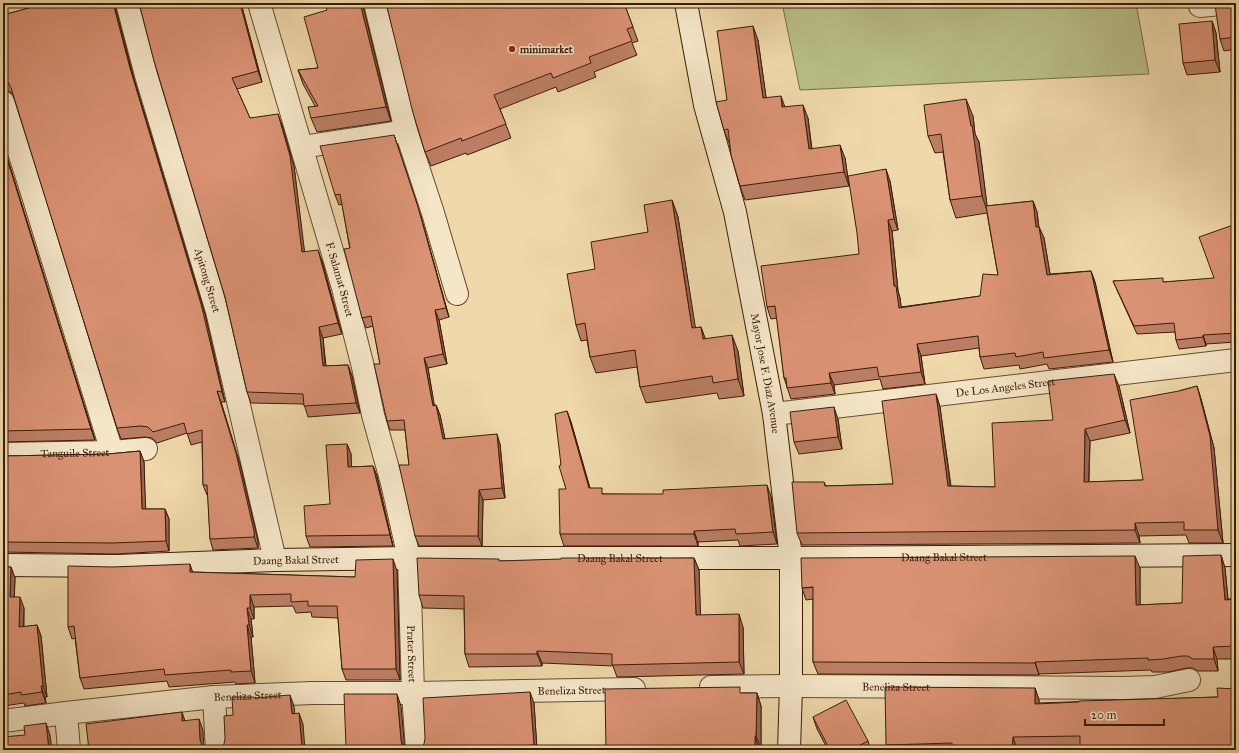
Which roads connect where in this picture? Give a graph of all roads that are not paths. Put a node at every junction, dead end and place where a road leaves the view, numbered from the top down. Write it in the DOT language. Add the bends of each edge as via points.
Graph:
graph roads {
  1 [pos="127,3"];
  2 [pos="259,3"];
  3 [pos="375,3"];
  4 [pos="686,3"];
  5 [pos="1231,3"];
  6 [pos="1200,6"];
  7 [pos="3,102"];
  8 [pos="406,131"];
  9 [pos="302,147"];
  10 [pos="457,294"];
  11 [pos="1236,360"];
  12 [pos="774,414"];
  13 [pos="5,448"];
  14 [pos="146,449"];
  15 [pos="112,452"];
  16 [pos="1236,555"];
  17 [pos="409,558"];
  18 [pos="791,558"];
  19 [pos="275,560"];
  20 [pos="3,565"];
  21 [pos="1189,680"];
  22 [pos="791,686"];
  23 [pos="657,688"];
  24 [pos="689,688"];
  25 [pos="413,693"];
  26 [pos="214,697"];
  27 [pos="66,713"];
  28 [pos="3,721"];
  29 [pos="69,750"];
  30 [pos="217,750"];
  31 [pos="417,750"];
  32 [pos="789,750"];
  1 -- 19 [label="street, Apitong Street" via="217,311"];
  2 -- 9 [label="street, F. Salamat Street"];
  3 -- 8 [label="street"];
  4 -- 12 [label="street, Mayor Jose F. Diaz Avenue" via="705,105 735,212"];
  5 -- 6 [label="street"];
  7 -- 15 [label="street"];
  8 -- 9 [label="street"];
  8 -- 10 [label="street"];
  9 -- 17 [label="street, F. Salamat Street" via="343,288"];
  11 -- 12 [label="street, De Los Angeles Street"];
  12 -- 18 [label="street, Mayor Jose F. Diaz Avenue"];
  13 -- 15 [label="street, Tanguile Street"];
  14 -- 15 [label="street, Tanguile Street"];
  16 -- 18 [label="street, Daang Bakal Street"];
  17 -- 18 [label="street, Daang Bakal Street"];
  17 -- 19 [label="street, Daang Bakal Street"];
  17 -- 25 [label="street, Prater Street"];
  18 -- 22 [label="street, Mayor Jose F. Diaz Avenue"];
  19 -- 20 [label="street, Daang Bakal Street" via="116,566"];
  21 -- 22 [label="street, Beneliza Street" via="1155,687 1124,688"];
  22 -- 24 [label="street, Beneliza Street"];
  22 -- 32 [label="street, Mayor Jose F. Diaz Avenue"];
  23 -- 25 [label="street, Beneliza Street"];
  25 -- 26 [label="street, Beneliza Street" via="312,693"];
  25 -- 31 [label="street, Prater Street"];
  26 -- 27 [label="street, Beneliza Street"];
  26 -- 30 [label="street"];
  27 -- 28 [label="street, Beneliza Street"];
  27 -- 29 [label="street"];
}
